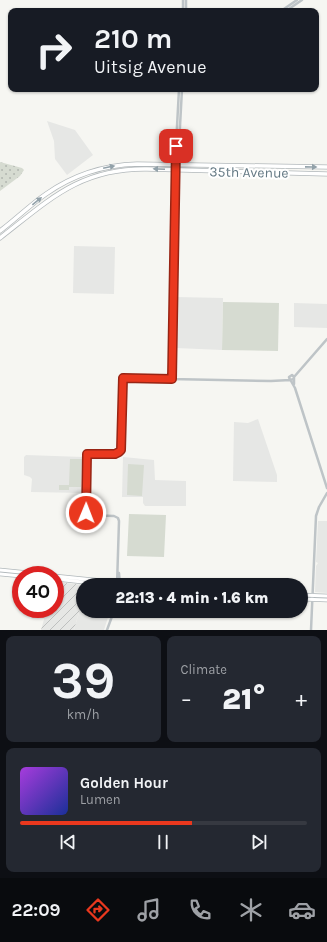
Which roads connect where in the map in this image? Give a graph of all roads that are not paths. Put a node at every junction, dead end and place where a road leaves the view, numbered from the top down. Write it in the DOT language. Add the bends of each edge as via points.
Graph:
graph roads {
  1 [pos="297,0"];
  2 [pos="302,0"];
  3 [pos="285,8"];
  4 [pos="290,8"];
  5 [pos="181,92"];
  6 [pos="177,165"];
  7 [pos="327,168"];
  8 [pos="177,170"];
  9 [pos="327,174"];
  10 [pos="0,231"];
  11 [pos="0,238"];
  12 [pos="327,339"];
  13 [pos="292,378"];
  14 [pos="172,379"];
  15 [pos="327,488"];
  16 [pos="327,493"];
  17 [pos="0,570"];
  18 [pos="12,571"];
  19 [pos="0,574"];
  20 [pos="12,575"];
  21 [pos="64,577"];
  22 [pos="119,578"];
  23 [pos="76,579"];
  24 [pos="64,580"];
  25 [pos="76,581"];
  26 [pos="308,596"];
  27 [pos="327,596"];
  28 [pos="312,597"];
  29 [pos="308,598"];
  30 [pos="327,600"];
  31 [pos="112,618"];
  32 [pos="108,630"];
  33 [pos="311,630"];
  1 -- 3 [label="street"];
  2 -- 4 [label="street"];
  5 -- 6 [label="street"];
  6 -- 7 [label="main road, 35th Avenue, one-way"];
  6 -- 8 [label="street"];
  10 -- 6 [label="main road, 35th Avenue, one-way" via="47,193 81,176 109,167 130,164"];
  8 -- 9 [label="main road, 35th Avenue"];
  8 -- 11 [label="main road, 35th Avenue, one-way" via="123,170 88,178 52,197"];
  8 -- 14 [label="street"];
  12 -- 13 [label="street"];
  13 -- 14 [label="street" via="280,381"];
  13 -- 15 [label="street"];
  14 -- 22 [label="street" via="123,378 121,449 115,454 87,454 86,515 114,516 118,519"];
  16 -- 28 [label="street" via="316,515"];
  17 -- 18 [label="main road"];
  19 -- 20 [label="main road"];
  21 -- 23 [label="main road"];
  24 -- 25 [label="main road"];
  26 -- 28 [label="main road"];
  27 -- 28 [label="main road"];
  28 -- 29 [label="main road"];
  28 -- 30 [label="main road"];
  28 -- 33 [label="street"];
  31 -- 32 [label="street"];
}
